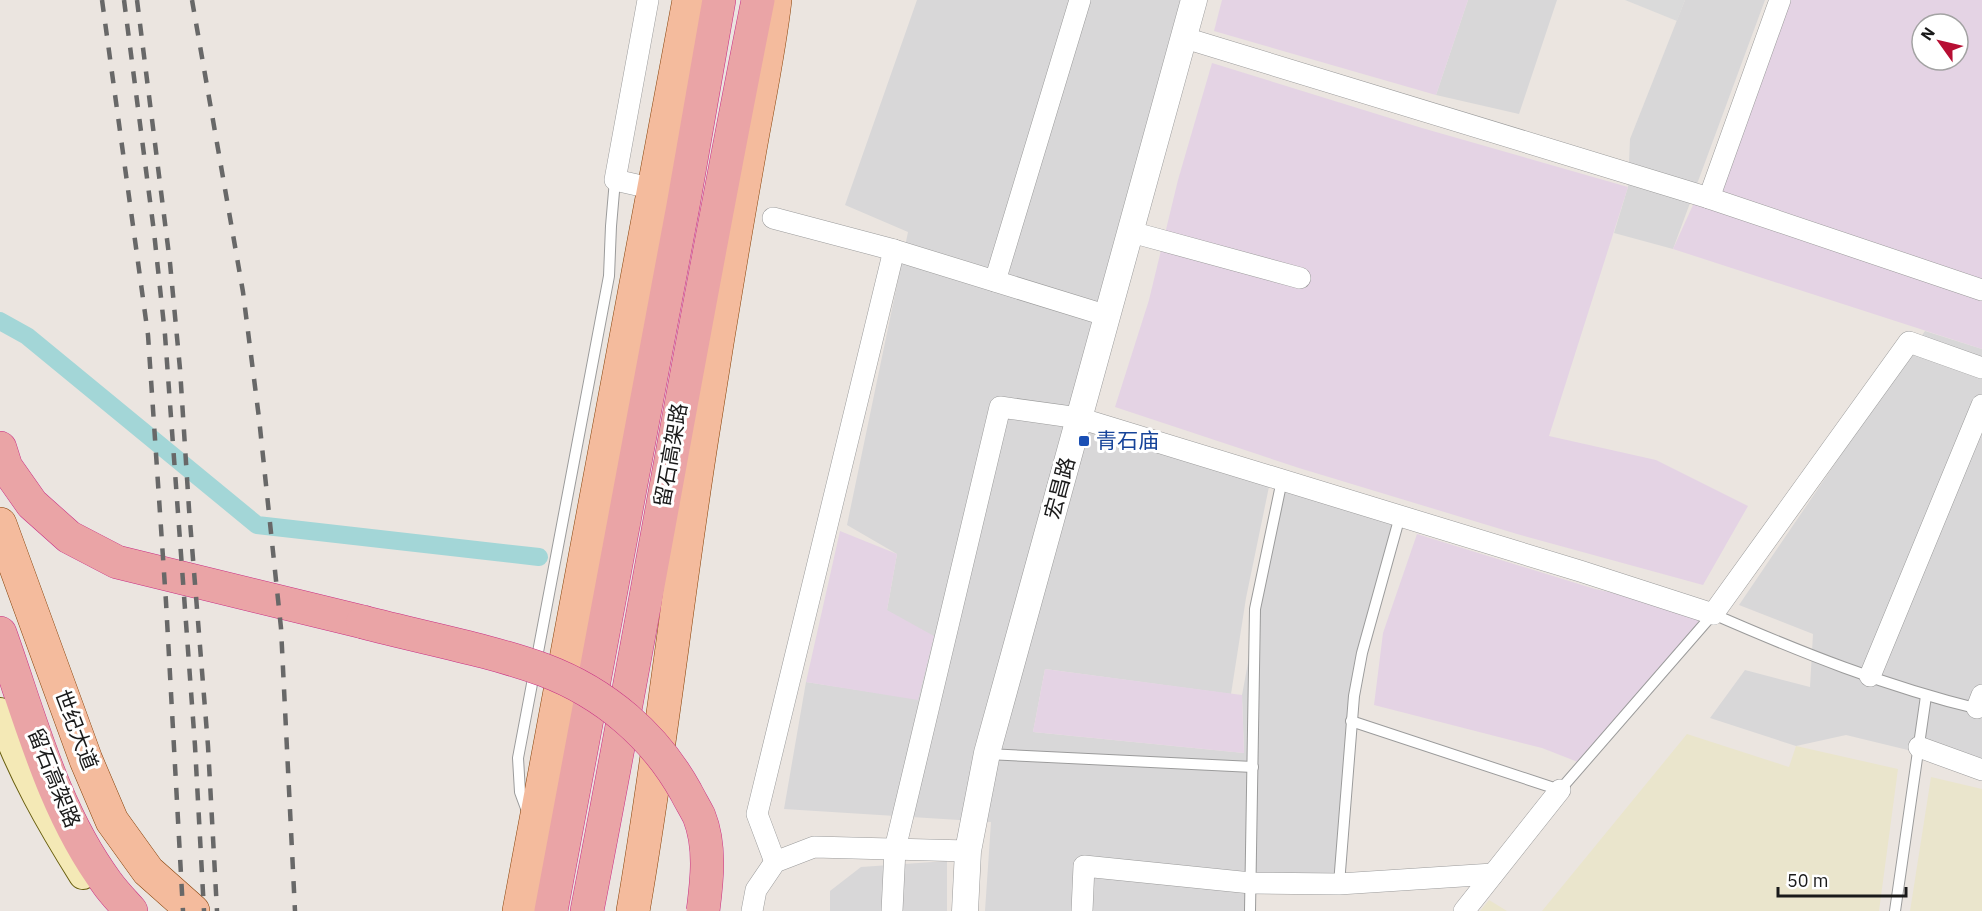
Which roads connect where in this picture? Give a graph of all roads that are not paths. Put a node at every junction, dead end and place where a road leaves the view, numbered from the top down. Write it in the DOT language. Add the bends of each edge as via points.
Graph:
graph roads {
  1 [pos="648,0"];
  2 [pos="689,0"];
  3 [pos="719,0"];
  4 [pos="758,0"];
  5 [pos="775,0"];
  6 [pos="1080,0"];
  7 [pos="1194,0"];
  8 [pos="1780,0"];
  9 [pos="1185,38"];
  10 [pos="615,180"];
  11 [pos="637,185"];
  12 [pos="1709,198"];
  13 [pos="773,218"];
  14 [pos="1131,232"];
  15 [pos="894,250"];
  16 [pos="1300,278"];
  17 [pos="995,281"];
  18 [pos="1982,290"];
  19 [pos="1108,316"];
  20 [pos="1982,368"];
  21 [pos="1982,405"];
  22 [pos="1079,418"];
  23 [pos="0,448"];
  24 [pos="1282,480"];
  25 [pos="1400,516"];
  26 [pos="0,524"];
  27 [pos="1713,614"];
  28 [pos="0,633"];
  29 [pos="1870,676"];
  30 [pos="1926,696"];
  31 [pos="1980,704"];
  32 [pos="0,712"];
  33 [pos="1351,721"];
  34 [pos="1919,747"];
  35 [pos="987,753"];
  36 [pos="1253,767"];
  37 [pos="1982,770"];
  38 [pos="1560,790"];
  39 [pos="532,843"];
  40 [pos="895,849"];
  41 [pos="968,851"];
  42 [pos="775,862"];
  43 [pos="1493,874"];
  44 [pos="1251,883"];
  45 [pos="1339,884"];
  46 [pos="119,911"];
  47 [pos="131,911"];
  48 [pos="193,911"];
  49 [pos="509,911"];
  50 [pos="519,911"];
  51 [pos="551,911"];
  52 [pos="587,911"];
  53 [pos="633,911"];
  54 [pos="703,911"];
  55 [pos="752,911"];
  56 [pos="892,911"];
  57 [pos="965,911"];
  58 [pos="1082,911"];
  59 [pos="1250,911"];
  60 [pos="1464,911"];
  61 [pos="1895,911"];
  1 -- 10 [label="street"];
  2 -- 39 [label="main road"];
  3 -- 51 [label="highway, 留石高架路"];
  4 -- 52 [label="highway, 留石高架路"];
  5 -- 53 [label="main road" via="704,423"];
  6 -- 17 [label="street"];
  7 -- 9 [label="street, 宏昌路"];
  8 -- 12 [label="street"];
  9 -- 12 [label="street"];
  9 -- 14 [label="street, 宏昌路"];
  10 -- 11 [label="street"];
  10 -- 39 [label="lane" via="609,276 518,758 520,792"];
  12 -- 18 [label="street"];
  13 -- 15 [label="street"];
  14 -- 16 [label="street"];
  14 -- 19 [label="street, 宏昌路"];
  15 -- 17 [label="street"];
  15 -- 42 [label="street" via="757,813"];
  17 -- 19 [label="street"];
  19 -- 22 [label="street, 宏昌路"];
  20 -- 27 [label="street" via="1909,342"];
  21 -- 29 [label="street"];
  22 -- 24 [label="street"];
  22 -- 35 [label="street, 宏昌路"];
  22 -- 40 [label="street" via="1000,407"];
  23 -- 54 [label="highway, bridge" via="6,467 32,504 69,537 117,562 497,656 545,670 611,706 638,728 668,762 699,817 706,846"];
  24 -- 25 [label="street"];
  24 -- 36 [label="lane" via="1255,609"];
  25 -- 27 [label="street"];
  25 -- 33 [label="lane" via="1362,653"];
  26 -- 48 [label="main road, 世纪大道" via="112,821 148,871"];
  27 -- 29 [label="lane"];
  27 -- 38 [label="lane"];
  28 -- 47 [label="highway, 留石高架路" via="68,818 108,885"];
  29 -- 30 [label="lane"];
  30 -- 31 [label="lane"];
  30 -- 34 [label="lane"];
  32 -- 46 [label="main road" via="13,750 60,839 94,891"];
  33 -- 38 [label="lane"];
  33 -- 45 [label="lane"];
  34 -- 37 [label="street"];
  34 -- 61 [label="lane"];
  35 -- 36 [label="lane"];
  35 -- 41 [label="street, 宏昌路"];
  36 -- 44 [label="lane"];
  38 -- 43 [label="street"];
  39 -- 49 [label="main road"];
  39 -- 50 [label="main road"];
  40 -- 41 [label="street"];
  40 -- 42 [label="street" via="814,847"];
  40 -- 56 [label="street"];
  41 -- 57 [label="street, 宏昌路"];
  42 -- 55 [label="street" via="756,890"];
  43 -- 45 [label="street"];
  43 -- 60 [label="street"];
  44 -- 45 [label="street"];
  44 -- 58 [label="street" via="1084,866"];
  44 -- 59 [label="lane"];
}
